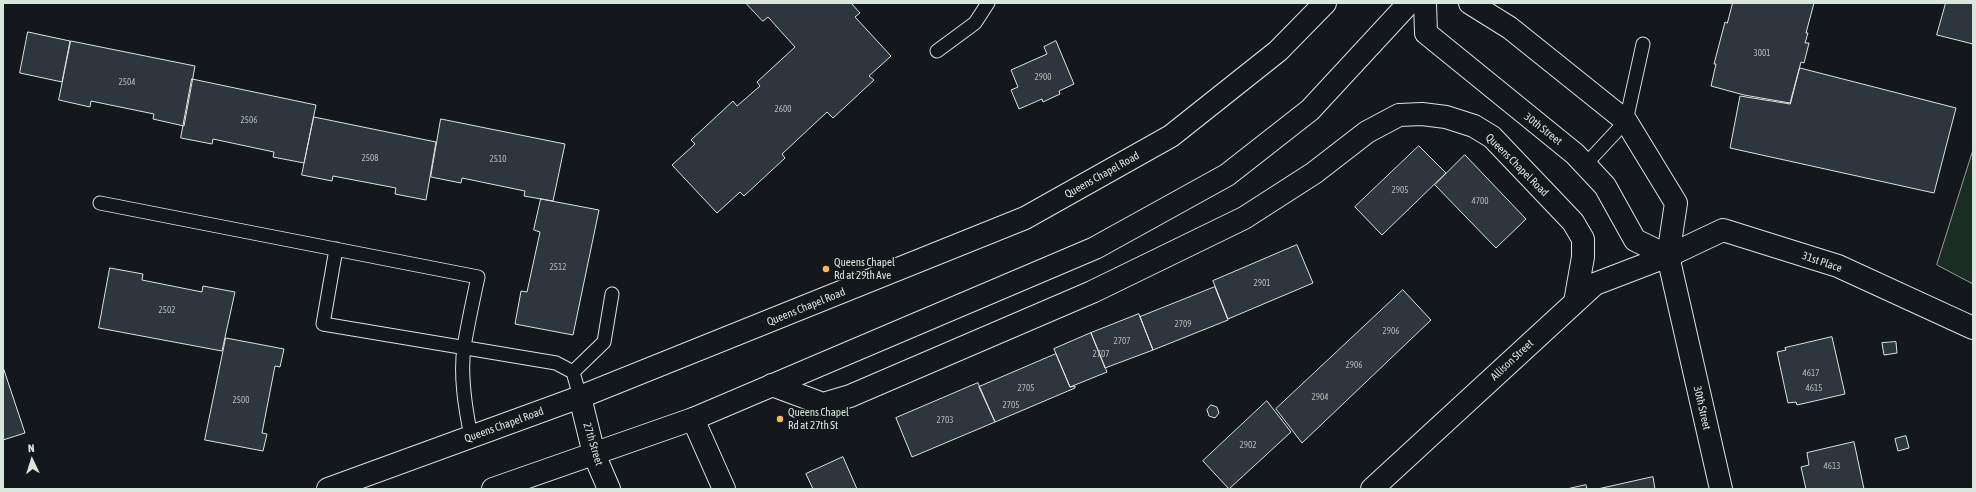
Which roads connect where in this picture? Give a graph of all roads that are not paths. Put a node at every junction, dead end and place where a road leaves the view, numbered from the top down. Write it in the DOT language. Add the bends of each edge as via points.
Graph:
graph roads {
  1 [pos="988,3"];
  2 [pos="1325,3"];
  3 [pos="1409,3"];
  4 [pos="1424,3"];
  5 [pos="1470,3"];
  6 [pos="1643,44"];
  7 [pos="937,51"];
  8 [pos="1626,121"];
  9 [pos="1585,165"];
  10 [pos="100,203"];
  11 [pos="336,249"];
  12 [pos="1668,256"];
  13 [pos="612,294"];
  14 [pos="1575,302"];
  15 [pos="1973,328"];
  16 [pos="464,348"];
  17 [pos="573,372"];
  18 [pos="772,386"];
  19 [pos="580,397"];
  20 [pos="693,419"];
  21 [pos="471,436"];
  22 [pos="594,454"];
  23 [pos="328,489"];
  24 [pos="493,489"];
  25 [pos="609,489"];
  26 [pos="724,489"];
  27 [pos="1372,489"];
  28 [pos="1721,489"];
  1 -- 7 [label="lane" via="975,23"];
  2 -- 19 [label="street, Queens Chapel Road" via="1278,51 1171,136 1025,218"];
  3 -- 18 [label="street" via="1310,110 1227,175 1095,248"];
  4 -- 9 [label="street, 30th Street" via="1426,33 1575,154"];
  5 -- 8 [label="street, 30th Street" via="1510,28"];
  6 -- 8 [label="lane"];
  8 -- 9 [label="lane"];
  8 -- 12 [label="street, 30th Street" via="1676,203"];
  9 -- 12 [label="street, 30th Street" via="1605,186 1635,240"];
  10 -- 11 [label="lane"];
  11 -- 16 [label="lane" via="478,277"];
  11 -- 16 [label="lane" via="322,324"];
  12 -- 14 [label="street, Allison Street" via="1595,284"];
  12 -- 15 [label="street, 31st Place" via="1723,230 1838,266"];
  12 -- 28 [label="street, 30th Street"];
  13 -- 17 [label="lane" via="604,342"];
  14 -- 18 [label="street, Queens Chapel Road" via="1583,257 1583,239 1573,222 1492,137 1474,126 1446,118 1422,114 1399,115 1367,132 1314,172 1244,218 1092,292 850,396 823,404"];
  14 -- 27 [label="street, Allison Street"];
  16 -- 17 [label="lane" via="556,363"];
  16 -- 21 [label="lane" via="463,375"];
  17 -- 19 [label="lane"];
  18 -- 20 [label="street"];
  19 -- 21 [label="street, Queens Chapel Road"];
  19 -- 22 [label="street, 27th Street"];
  20 -- 22 [label="street"];
  20 -- 26 [label="street"];
  21 -- 23 [label="street, Queens Chapel Road"];
  22 -- 24 [label="street"];
  22 -- 25 [label="street, 27th Street"];
}
